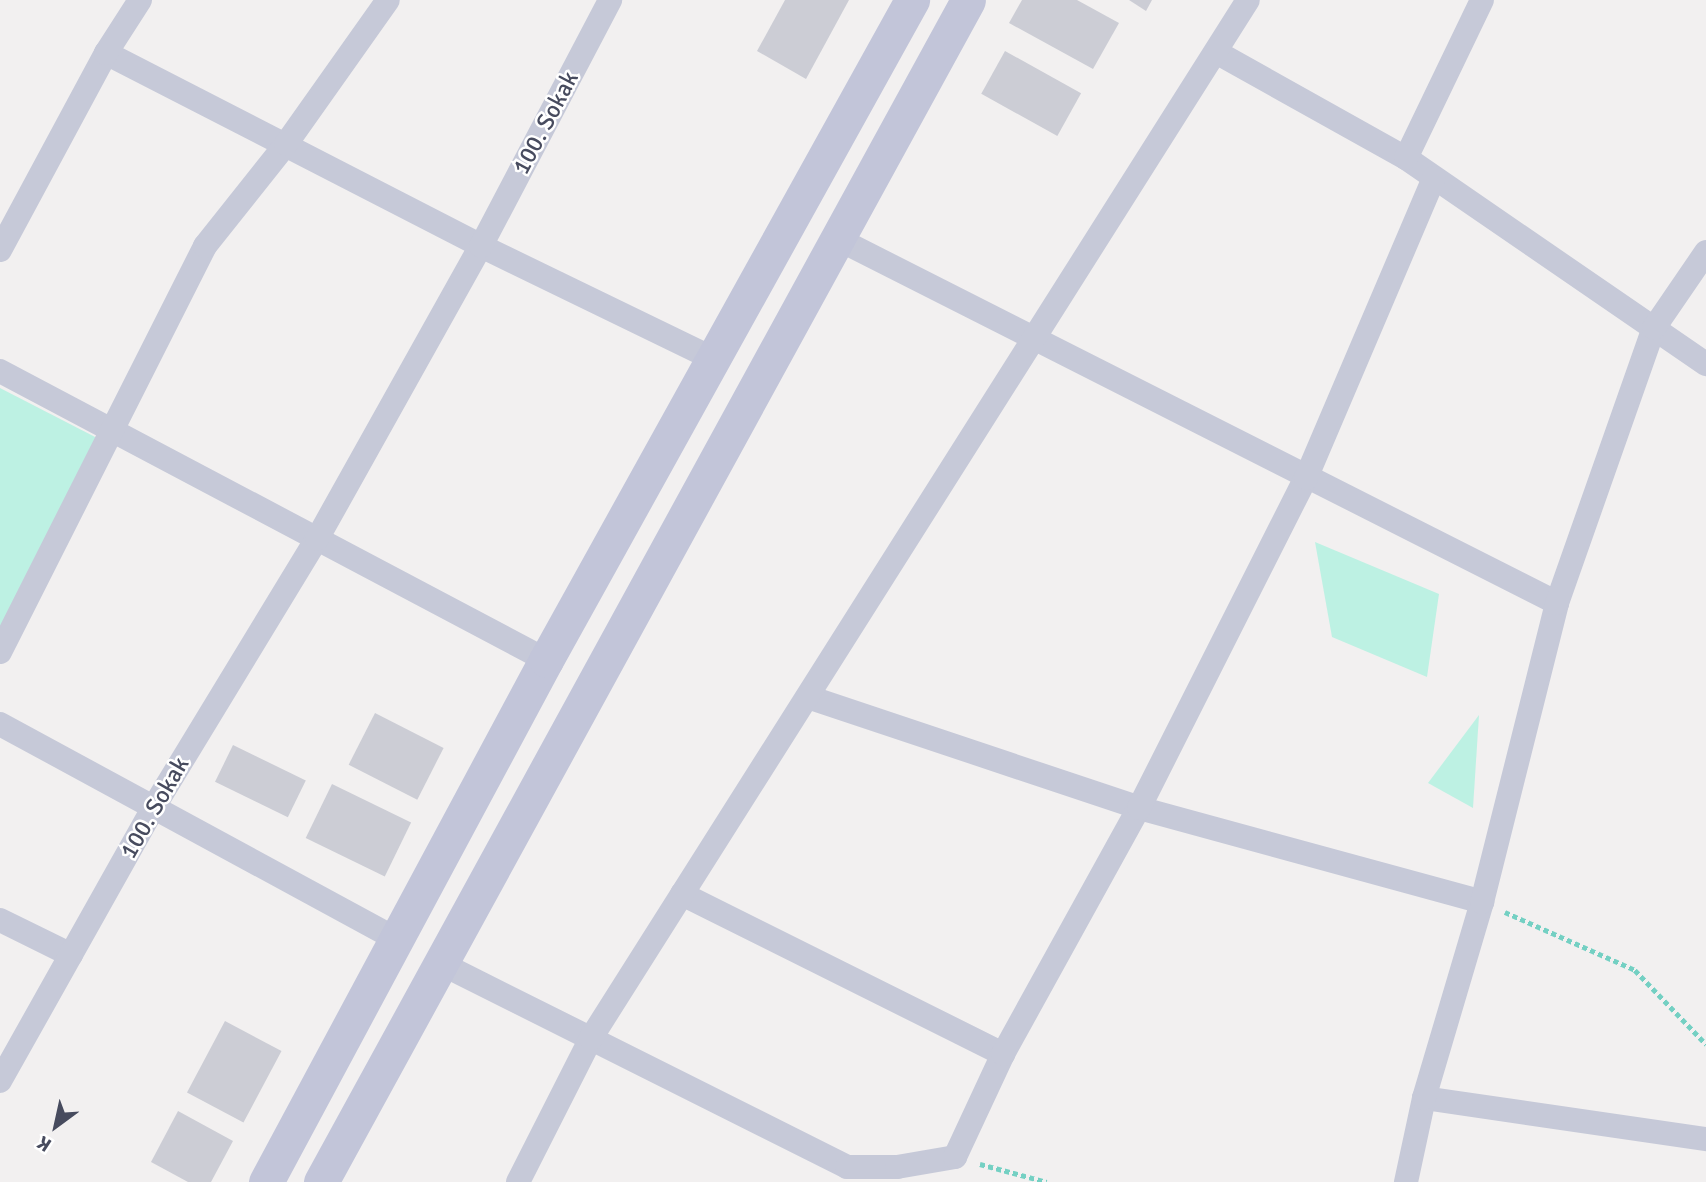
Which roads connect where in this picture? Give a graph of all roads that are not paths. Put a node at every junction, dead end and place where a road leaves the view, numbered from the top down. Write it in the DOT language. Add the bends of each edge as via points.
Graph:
graph roads {
  1 [pos="140,0"];
  2 [pos="388,0"];
  3 [pos="611,0"];
  4 [pos="912,0"];
  5 [pos="968,0"];
  6 [pos="1248,0"];
  7 [pos="1482,0"];
  8 [pos="1216,52"];
  9 [pos="106,53"];
  10 [pos="286,144"];
  11 [pos="1406,158"];
  12 [pos="1434,178"];
  13 [pos="838,239"];
  14 [pos="481,246"];
  15 [pos="0,250"];
  16 [pos="1706,252"];
  17 [pos="1654,328"];
  18 [pos="1034,342"];
  19 [pos="714,359"];
  20 [pos="1706,364"];
  21 [pos="0,371"];
  22 [pos="114,431"];
  23 [pos="1306,478"];
  24 [pos="317,539"];
  25 [pos="1557,603"];
  26 [pos="0,652"];
  27 [pos="546,660"];
  28 [pos="808,697"];
  29 [pos="0,724"];
  30 [pos="155,805"];
  31 [pos="1139,808"];
  32 [pos="682,894"];
  33 [pos="1482,902"];
  34 [pos="0,920"];
  35 [pos="398,940"];
  36 [pos="71,955"];
  37 [pos="440,962"];
  38 [pos="591,1038"];
  39 [pos="1003,1054"];
  40 [pos="0,1081"];
  41 [pos="1423,1098"];
  42 [pos="1706,1139"];
  43 [pos="266,1182"];
  44 [pos="321,1182"];
  45 [pos="518,1182"];
  46 [pos="1406,1182"];
  1 -- 9 [label="street"];
  2 -- 10 [label="street"];
  3 -- 14 [label="street, 100. Sokak"];
  4 -- 19 [label="main road"];
  5 -- 13 [label="main road"];
  6 -- 8 [label="street"];
  7 -- 11 [label="street"];
  8 -- 11 [label="street"];
  8 -- 18 [label="street"];
  9 -- 10 [label="street"];
  9 -- 15 [label="street"];
  10 -- 14 [label="street"];
  10 -- 22 [label="street" via="205,246"];
  11 -- 12 [label="street"];
  12 -- 17 [label="street"];
  12 -- 23 [label="street"];
  13 -- 18 [label="street"];
  13 -- 37 [label="main road"];
  14 -- 19 [label="street"];
  14 -- 24 [label="street, 100. Sokak"];
  16 -- 17 [label="street"];
  17 -- 20 [label="street"];
  17 -- 25 [label="street"];
  18 -- 23 [label="street"];
  18 -- 28 [label="street"];
  19 -- 27 [label="main road"];
  21 -- 22 [label="street"];
  22 -- 24 [label="street"];
  22 -- 26 [label="street"];
  23 -- 25 [label="street"];
  23 -- 31 [label="street"];
  24 -- 27 [label="street"];
  24 -- 30 [label="street, 100. Sokak"];
  25 -- 33 [label="street"];
  27 -- 35 [label="main road"];
  28 -- 31 [label="street"];
  28 -- 32 [label="street"];
  29 -- 30 [label="street"];
  30 -- 35 [label="street"];
  30 -- 36 [label="street, 100. Sokak"];
  31 -- 33 [label="street"];
  31 -- 39 [label="street"];
  32 -- 38 [label="street"];
  32 -- 39 [label="street"];
  33 -- 41 [label="street"];
  34 -- 36 [label="street"];
  35 -- 43 [label="main road"];
  36 -- 40 [label="street, 100. Sokak"];
  37 -- 38 [label="street"];
  37 -- 44 [label="main road"];
  38 -- 39 [label="street" via="847,1167 897,1167 955,1157"];
  38 -- 45 [label="street"];
  41 -- 42 [label="street"];
  41 -- 46 [label="street"];
}
